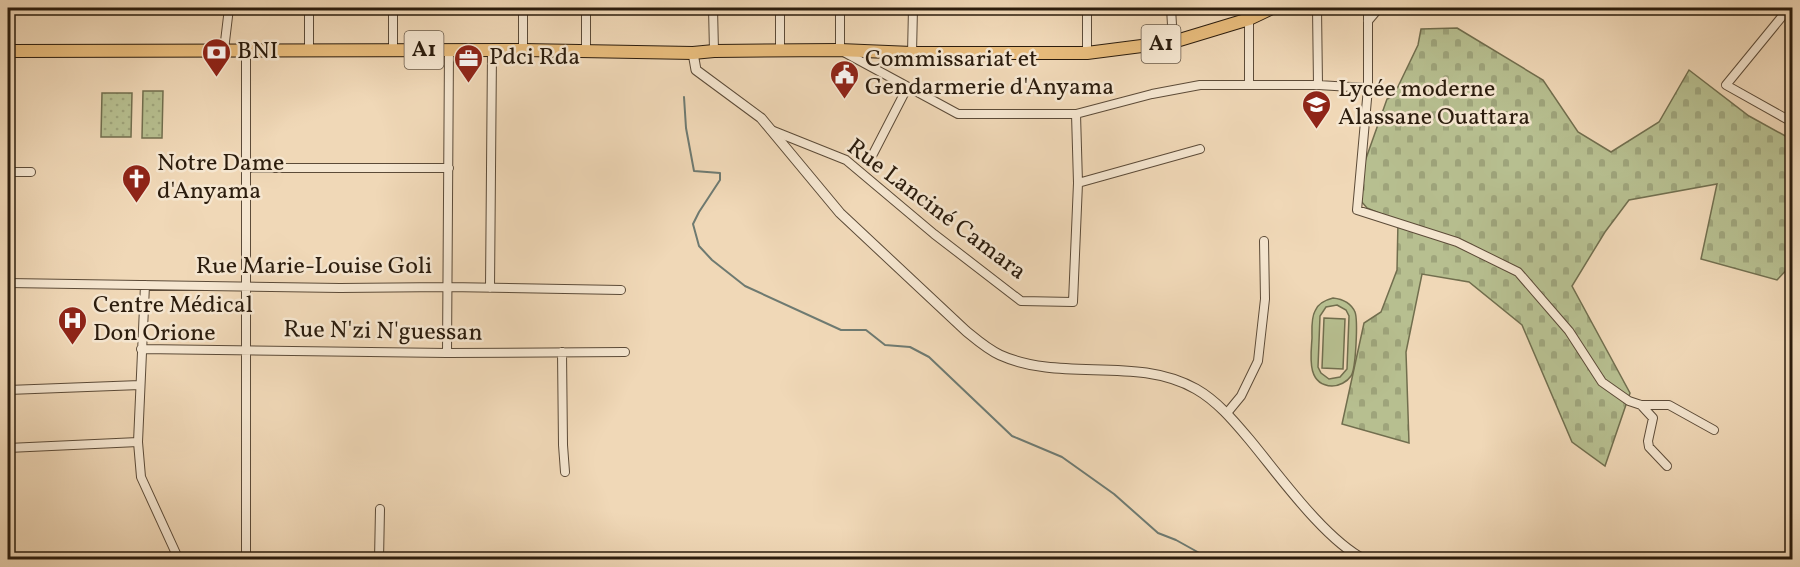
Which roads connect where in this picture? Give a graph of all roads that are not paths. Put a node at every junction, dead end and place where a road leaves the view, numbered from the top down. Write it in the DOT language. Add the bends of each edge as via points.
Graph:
graph roads {
  1 [pos="229,8"];
  2 [pos="309,8"];
  3 [pos="393,8"];
  4 [pos="523,8"];
  5 [pos="586,8"];
  6 [pos="713,8"];
  7 [pos="780,8"];
  8 [pos="840,8"];
  9 [pos="913,8"];
  10 [pos="1087,8"];
  11 [pos="1171,8"];
  12 [pos="1272,8"];
  13 [pos="1317,8"];
  14 [pos="1368,8"];
  15 [pos="1379,8"];
  16 [pos="1790,10"];
  17 [pos="1249,13"];
  18 [pos="1368,21"];
  19 [pos="1173,42"];
  20 [pos="224,50"];
  21 [pos="246,50"];
  22 [pos="393,50"];
  23 [pos="449,50"];
  24 [pos="523,50"];
  25 [pos="840,50"];
  26 [pos="8,51"];
  27 [pos="309,51"];
  28 [pos="492,51"];
  29 [pos="714,51"];
  30 [pos="780,51"];
  31 [pos="586,52"];
  32 [pos="693,53"];
  33 [pos="912,53"];
  34 [pos="1087,53"];
  35 [pos="1249,84"];
  36 [pos="1318,85"];
  37 [pos="907,88"];
  38 [pos="1368,88"];
  39 [pos="1076,114"];
  40 [pos="1792,122"];
  41 [pos="771,130"];
  42 [pos="1200,149"];
  43 [pos="873,154"];
  44 [pos="247,168"];
  45 [pos="449,168"];
  46 [pos="8,172"];
  47 [pos="31,172"];
  48 [pos="1078,183"];
  49 [pos="1264,241"];
  50 [pos="8,283"];
  51 [pos="145,285"];
  52 [pos="247,286"];
  53 [pos="447,287"];
  54 [pos="490,288"];
  55 [pos="621,290"];
  56 [pos="141,349"];
  57 [pos="245,349"];
  58 [pos="562,352"];
  59 [pos="625,352"];
  60 [pos="447,353"];
  61 [pos="140,385"];
  62 [pos="8,390"];
  63 [pos="1641,405"];
  64 [pos="1227,413"];
  65 [pos="1714,430"];
  66 [pos="138,442"];
  67 [pos="8,448"];
  68 [pos="1667,466"];
  69 [pos="565,472"];
  70 [pos="380,509"];
  71 [pos="179,560"];
  72 [pos="246,560"];
  73 [pos="379,560"];
  74 [pos="1365,560"];
  1 -- 20 [label="street"];
  2 -- 27 [label="street"];
  3 -- 22 [label="street"];
  4 -- 24 [label="street"];
  5 -- 31 [label="street"];
  6 -- 29 [label="street"];
  7 -- 30 [label="street"];
  8 -- 25 [label="street"];
  9 -- 33 [label="street"];
  10 -- 34 [label="street"];
  11 -- 19 [label="street"];
  12 -- 17 [label="main road, A1"];
  13 -- 36 [label="street"];
  14 -- 18 [label="street"];
  15 -- 18 [label="street"];
  16 -- 40 [label="street" via="1726,85"];
  17 -- 19 [label="main road, A1"];
  17 -- 35 [label="street"];
  18 -- 38 [label="street"];
  19 -- 34 [label="main road, A1"];
  20 -- 21 [label="main road, A1"];
  20 -- 26 [label="main road, A1"];
  21 -- 27 [label="main road, A1"];
  21 -- 44 [label="street"];
  22 -- 23 [label="main road, A1"];
  22 -- 27 [label="main road, A1"];
  23 -- 28 [label="main road, A1"];
  23 -- 45 [label="street"];
  24 -- 28 [label="main road, A1"];
  24 -- 31 [label="main road, A1"];
  25 -- 30 [label="main road, A1"];
  25 -- 33 [label="main road, A1"];
  25 -- 37 [label="street"];
  28 -- 54 [label="street"];
  29 -- 30 [label="main road, A1"];
  29 -- 32 [label="main road, A1"];
  31 -- 32 [label="main road, A1"];
  32 -- 41 [label="street" via="696,69"];
  33 -- 34 [label="main road, A1"];
  35 -- 36 [label="street"];
  35 -- 39 [label="street" via="1200,85"];
  36 -- 38 [label="street"];
  37 -- 39 [label="street" via="958,114"];
  37 -- 43 [label="street"];
  38 -- 63 [label="street" via="1357,210 1457,242 1518,272 1569,331 1602,382"];
  39 -- 48 [label="street, Rue Lanciné Camara"];
  41 -- 48 [label="street, Rue Lanciné Camara" via="846,160 934,234 1022,300 1072,302"];
  41 -- 64 [label="street" via="840,213 966,331 999,355 1044,367 1155,374 1197,389"];
  42 -- 48 [label="street"];
  44 -- 45 [label="street"];
  44 -- 52 [label="street"];
  45 -- 53 [label="street"];
  46 -- 47 [label="street"];
  49 -- 64 [label="street" via="1265,299 1258,361 1241,396"];
  50 -- 51 [label="street, Rue Marie-Louise Goli"];
  51 -- 52 [label="street, Rue Marie-Louise Goli"];
  51 -- 56 [label="street"];
  52 -- 53 [label="street, Rue Marie-Louise Goli"];
  52 -- 57 [label="street"];
  53 -- 54 [label="street, Rue Marie-Louise Goli"];
  53 -- 60 [label="street"];
  54 -- 55 [label="street, Rue Marie-Louise Goli"];
  56 -- 57 [label="street, Rue N'zi N'guessan"];
  56 -- 61 [label="street"];
  57 -- 60 [label="street, Rue N'zi N'guessan"];
  57 -- 72 [label="street"];
  58 -- 59 [label="street, Rue N'zi N'guessan"];
  58 -- 60 [label="street, Rue N'zi N'guessan"];
  58 -- 69 [label="street"];
  61 -- 62 [label="street"];
  61 -- 66 [label="street"];
  63 -- 65 [label="street" via="1669,405"];
  63 -- 68 [label="street" via="1653,418 1649,447"];
  64 -- 74 [label="street" via="1323,525"];
  66 -- 67 [label="street"];
  66 -- 71 [label="street" via="141,477"];
  70 -- 73 [label="street"];
}
